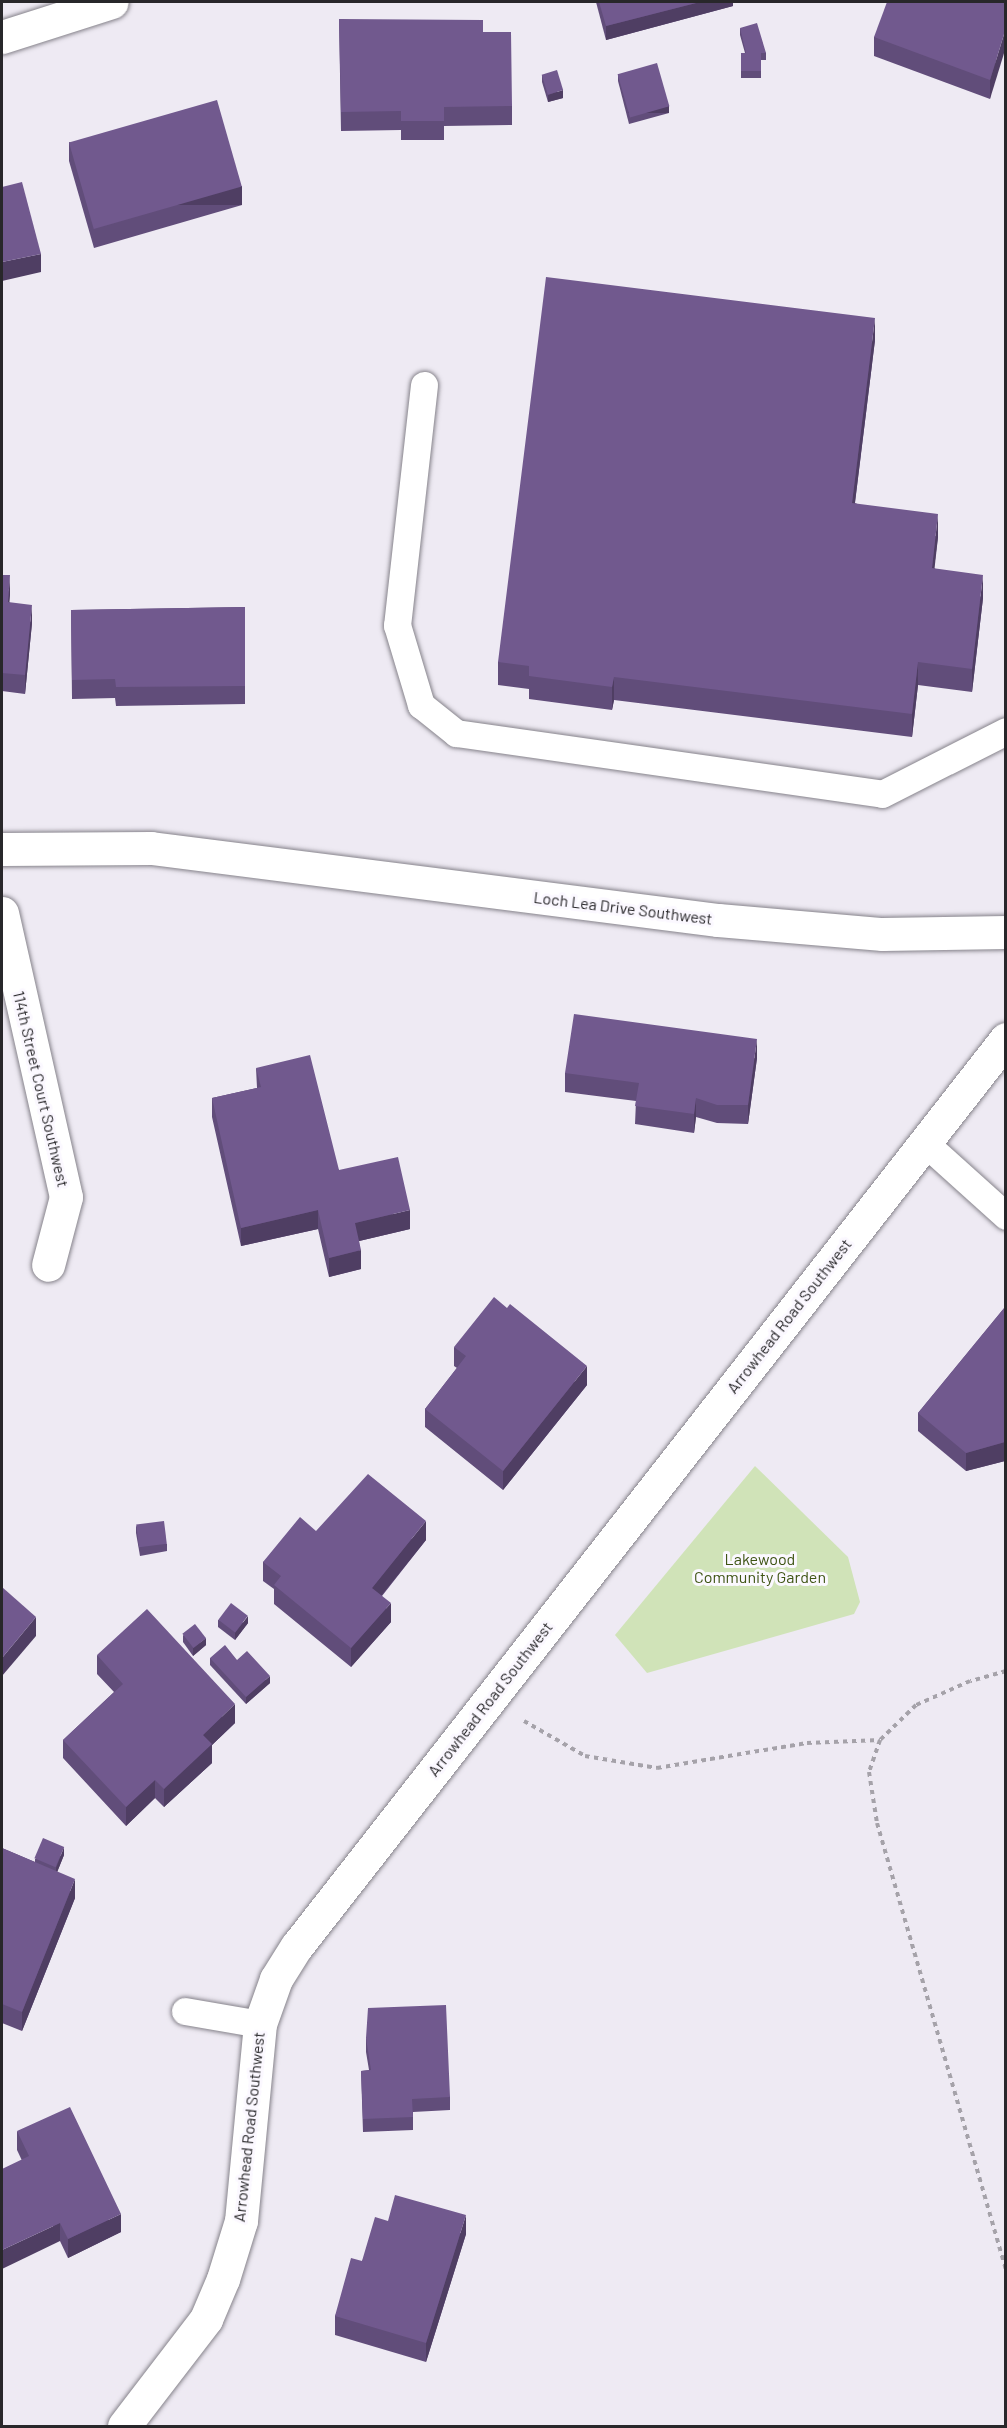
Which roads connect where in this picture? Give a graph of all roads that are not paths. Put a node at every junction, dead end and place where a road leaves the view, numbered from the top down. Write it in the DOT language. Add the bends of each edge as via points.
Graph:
graph roads {
  1 [pos="112,2"];
  2 [pos="2,37"];
  3 [pos="424,385"];
  4 [pos="1005,731"];
  5 [pos="2,849"];
  6 [pos="2,913"];
  7 [pos="1005,932"];
  8 [pos="1005,1039"];
  9 [pos="925,1143"];
  10 [pos="1005,1216"];
  11 [pos="48,1265"];
  12 [pos="185,2011"];
  13 [pos="260,2024"];
  14 [pos="124,2427"];
  1 -- 2 [label="street"];
  3 -- 4 [label="lane" via="397,625 421,705 456,734 882,794"];
  5 -- 7 [label="street, Loch Lea Drive Southwest" via="151,848 718,920 882,934"];
  6 -- 11 [label="street, 114th Street Court Southwest" via="66,1197"];
  8 -- 9 [label="street, Arrowhead Road Southwest"];
  9 -- 10 [label="lane"];
  9 -- 13 [label="street, Arrowhead Road Southwest" via="297,1946 276,1979"];
  12 -- 13 [label="lane"];
  13 -- 14 [label="street, Arrowhead Road Southwest" via="240,2221 223,2279 206,2319"];
}
